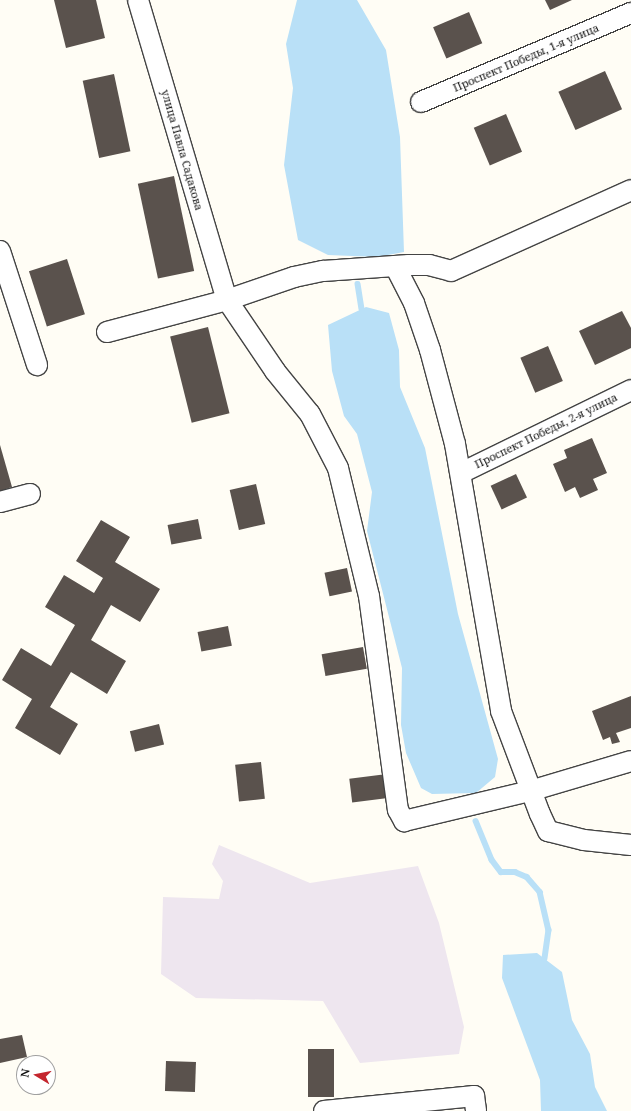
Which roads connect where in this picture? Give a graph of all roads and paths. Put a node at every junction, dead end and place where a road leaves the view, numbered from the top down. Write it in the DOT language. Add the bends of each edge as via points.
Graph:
graph roads {
  1 [pos="138,0"];
  2 [pos="631,13"];
  3 [pos="421,102"];
  4 [pos="631,190"];
  5 [pos="0,251"];
  6 [pos="395,266"];
  7 [pos="227,300"];
  8 [pos="107,332"];
  9 [pos="37,365"];
  10 [pos="631,390"];
  11 [pos="461,473"];
  12 [pos="30,494"];
  13 [pos="0,502"];
  14 [pos="631,761"];
  15 [pos="530,790"];
  16 [pos="631,845"];
  17 [pos="324,1111"];
  18 [pos="476,1111"];
  1 -- 7 [label="street, улица Павла Садакова"];
  2 -- 3 [label="street, Проспект Победы, 1-я улица"];
  4 -- 6 [label="street" via="451,271 429,265"];
  5 -- 9 [label="street"];
  6 -- 7 [label="street" via="330,271 294,277"];
  6 -- 11 [label="street" via="414,303 430,350"];
  7 -- 8 [label="street"];
  7 -- 15 [label="street, улица Павла Садакова" via="275,371 310,414 338,468 369,596 398,810 404,821"];
  10 -- 11 [label="street, Проспект Победы, 2-я улица"];
  11 -- 15 [label="street" via="501,710"];
  12 -- 13 [label="street"];
  14 -- 15 [label="street"];
  15 -- 16 [label="street" via="548,831 584,840"];
  17 -- 18 [label="street" via="474,1096"];
}
